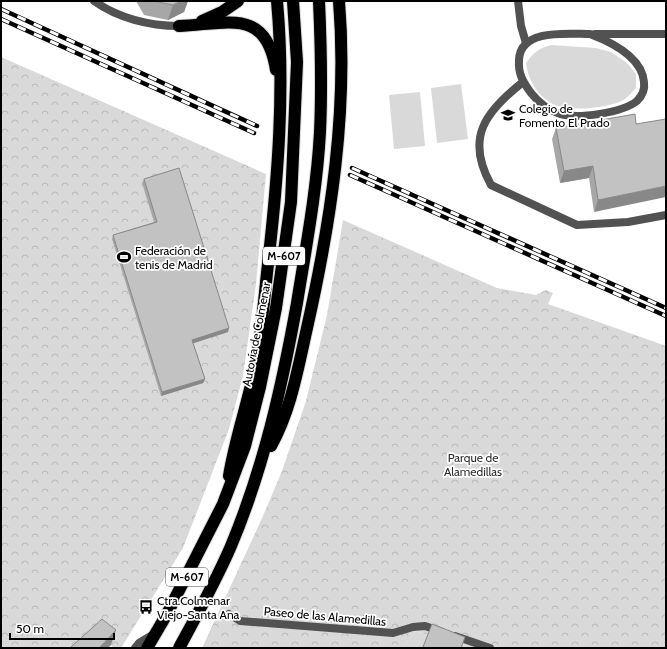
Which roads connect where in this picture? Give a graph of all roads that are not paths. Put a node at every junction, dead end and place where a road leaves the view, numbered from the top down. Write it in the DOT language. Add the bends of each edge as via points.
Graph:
graph roads {
  1 [pos="94,1"];
  2 [pos="238,1"];
  3 [pos="277,1"];
  4 [pos="293,1"];
  5 [pos="319,1"];
  6 [pos="339,1"];
  7 [pos="518,1"];
  8 [pos="179,26"];
  9 [pos="590,34"];
  10 [pos="666,34"];
  11 [pos="526,43"];
  12 [pos="523,82"];
  13 [pos="280,131"];
  14 [pos="666,215"];
  15 [pos="262,463"];
  16 [pos="223,504"];
  17 [pos="229,614"];
  18 [pos="158,631"];
  19 [pos="135,648"];
  20 [pos="147,648"];
  21 [pos="178,648"];
  22 [pos="490,648"];
  1 -- 8 [label="street" via="141,22"];
  2 -- 8 [label="highway" via="212,17"];
  3 -- 13 [label="highway, M-607" via="282,51"];
  4 -- 16 [label="highway, Autovía de Colmenar / M-607" via="297,62 291,202 276,308 260,387 245,446"];
  5 -- 15 [label="highway, M-607" via="322,62 320,134 308,233 283,379"];
  6 -- 15 [label="highway, M-607" via="341,95 331,211 299,366 279,431"];
  7 -- 11 [label="street"];
  8 -- 13 [label="highway" via="232,22 245,24 260,31 266,38 274,59 278,79"];
  9 -- 10 [label="street"];
  9 -- 11 [label="street" via="550,35"];
  9 -- 12 [label="street" via="608,41 625,52 641,69 644,88 637,100 614,110 583,115 561,114 545,107"];
  11 -- 12 [label="street" via="519,55 519,69"];
  12 -- 14 [label="street" via="488,114 480,132 480,153 484,172 491,185 577,225 628,222"];
  13 -- 16 [label="highway, M-607" via="257,352"];
  15 -- 21 [label="highway, M-607" via="230,548"];
  16 -- 18 [label="highway, Autovía de Colmenar / M-607"];
  17 -- 22 [label="street, Paseo de las Alamedillas" via="240,621 393,633 425,626"];
  18 -- 19 [label="street"];
  18 -- 20 [label="highway, Autovía de Colmenar / M-607"];
}
